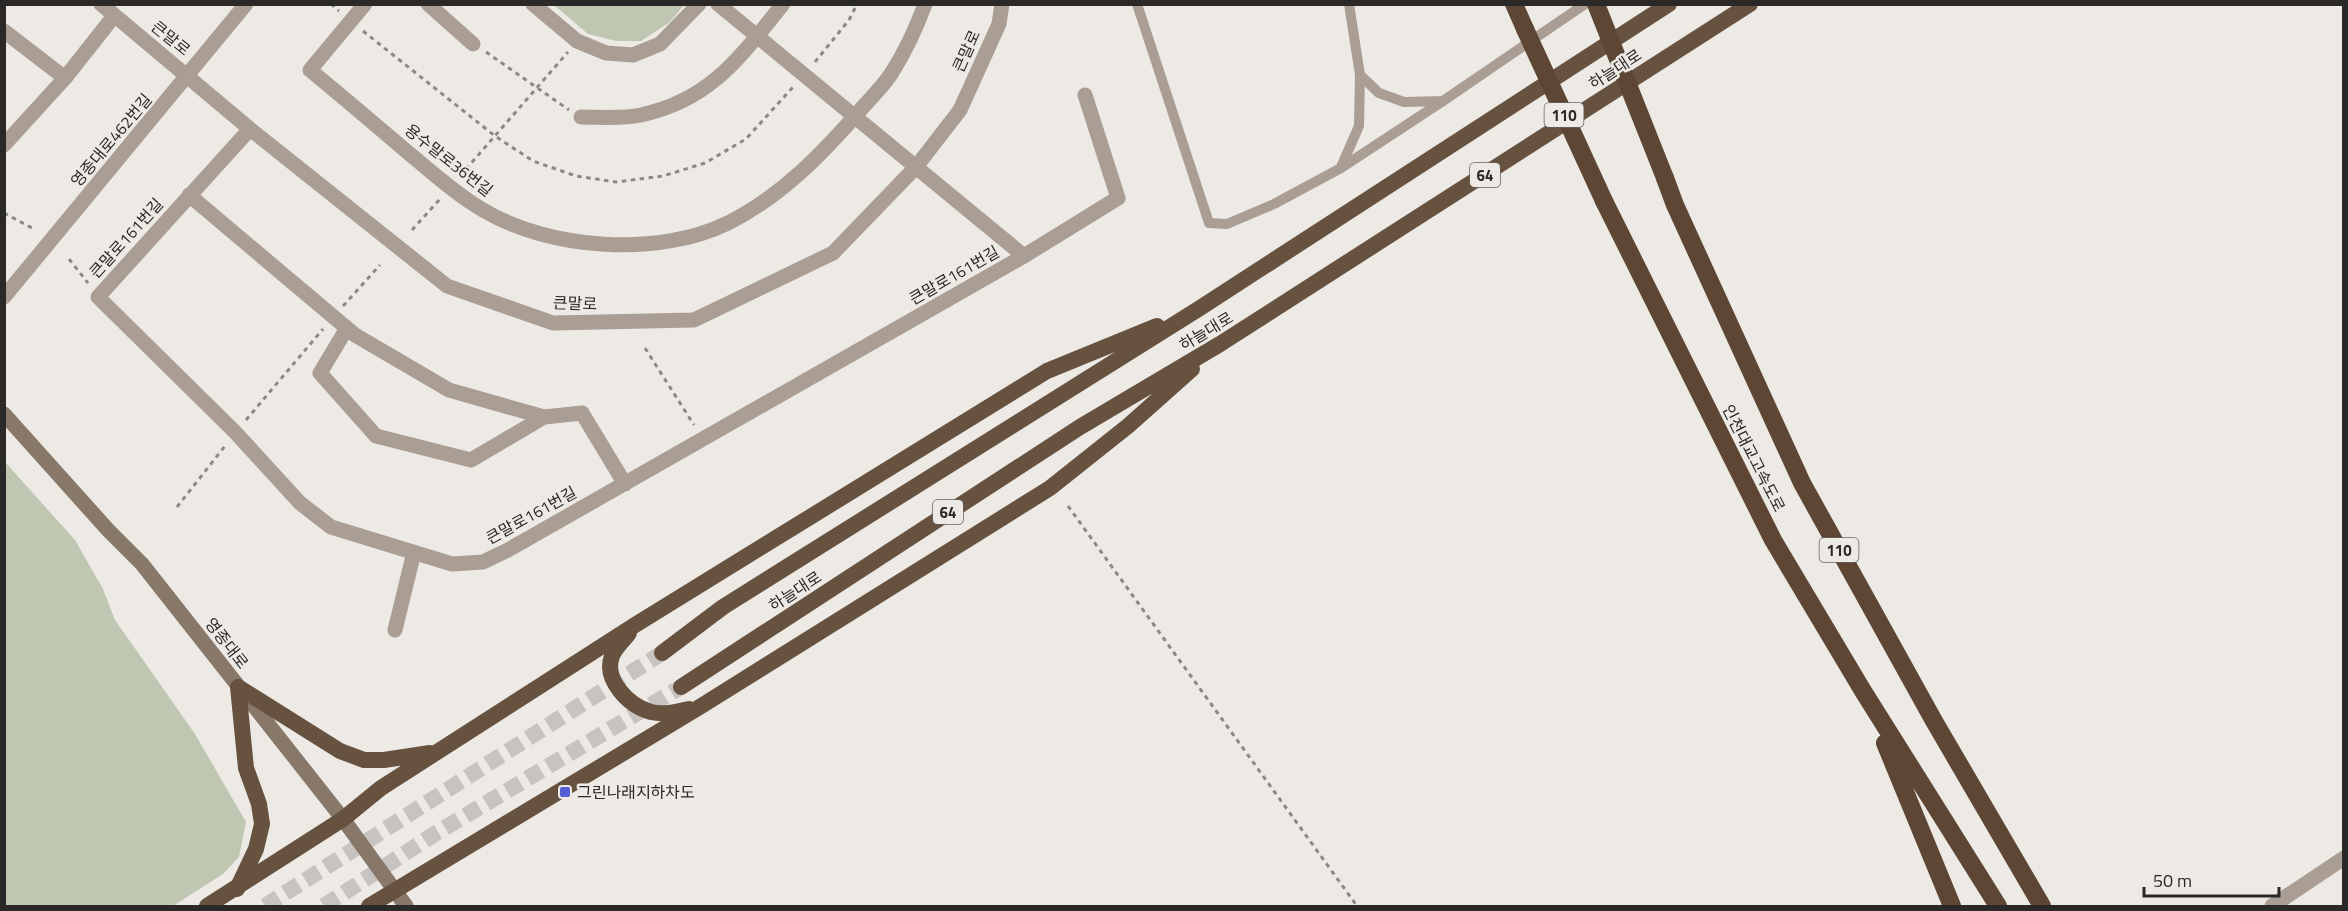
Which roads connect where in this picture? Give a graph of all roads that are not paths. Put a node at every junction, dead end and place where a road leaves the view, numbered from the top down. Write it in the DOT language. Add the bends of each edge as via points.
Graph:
graph roads {
  1 [pos="101,4"];
  2 [pos="246,4"];
  3 [pos="365,4"];
  4 [pos="428,4"];
  5 [pos="533,4"];
  6 [pos="699,4"];
  7 [pos="718,4"];
  8 [pos="783,4"];
  9 [pos="925,4"];
  10 [pos="1002,4"];
  11 [pos="1137,4"];
  12 [pos="1349,4"];
  13 [pos="1514,4"];
  14 [pos="1585,4"];
  15 [pos="1596,4"];
  16 [pos="1669,4"];
  17 [pos="1750,4"];
  18 [pos="114,16"];
  19 [pos="5,33"];
  20 [pos="757,36"];
  21 [pos="473,44"];
  22 [pos="1360,75"];
  23 [pos="188,76"];
  24 [pos="65,78"];
  25 [pos="1086,95"];
  26 [pos="1443,101"];
  27 [pos="581,117"];
  28 [pos="855,117"];
  29 [pos="250,129"];
  30 [pos="4,146"];
  31 [pos="916,167"];
  32 [pos="1341,168"];
  33 [pos="189,195"];
  34 [pos="1024,256"];
  35 [pos="4,297"];
  36 [pos="1200,308"];
  37 [pos="347,328"];
  38 [pos="1220,344"];
  39 [pos="4,414"];
  40 [pos="544,417"];
  41 [pos="626,484"];
  42 [pos="414,552"];
  43 [pos="634,625"];
  44 [pos="395,630"];
  45 [pos="662,652"];
  46 [pos="238,687"];
  47 [pos="681,687"];
  48 [pos="1863,691"];
  49 [pos="698,708"];
  50 [pos="438,752"];
  51 [pos="343,819"];
  52 [pos="2343,858"];
  53 [pos="237,889"];
  54 [pos="394,890"];
  55 [pos="207,906"];
  56 [pos="369,906"];
  57 [pos="406,906"];
  58 [pos="1952,906"];
  59 [pos="1998,906"];
  60 [pos="2042,906"];
  61 [pos="2272,906"];
  1 -- 18 [label="street, 큰말로"];
  2 -- 23 [label="street, 영종대로462번길"];
  3 -- 28 [label="street, 용수말로36번길" via="310,70 450,187 484,211 532,232 631,245 685,238 728,223 776,193 822,154"];
  4 -- 21 [label="street"];
  5 -- 6 [label="street" via="577,41 606,53 633,55 660,44"];
  7 -- 20 [label="street"];
  8 -- 20 [label="street"];
  9 -- 28 [label="street, 용수말로36번길" via="915,32 890,75"];
  10 -- 31 [label="street, 큰말로" via="999,24 960,110"];
  11 -- 32 [label="lane" via="1209,223 1227,224 1275,204"];
  12 -- 22 [label="lane"];
  13 -- 48 [label="highway, 인천대교고속도로 / 110, bridge" via="1604,201 1773,540"];
  14 -- 26 [label="lane"];
  15 -- 60 [label="highway, 인천대교고속도로 / 110, bridge" via="1675,205 1802,483"];
  16 -- 36 [label="highway, 하늘대로 / 64"];
  17 -- 38 [label="highway, 하늘대로 / 64"];
  18 -- 23 [label="street, 큰말로"];
  18 -- 24 [label="street"];
  19 -- 24 [label="street"];
  20 -- 27 [label="street" via="704,90 674,105 639,115"];
  20 -- 28 [label="street"];
  22 -- 26 [label="lane" via="1380,93 1404,102"];
  22 -- 32 [label="lane" via="1359,126"];
  23 -- 29 [label="street, 큰말로"];
  23 -- 35 [label="street, 영종대로462번길"];
  24 -- 30 [label="street"];
  25 -- 34 [label="street, 큰말로161번길" via="1118,198"];
  26 -- 32 [label="lane"];
  28 -- 31 [label="street"];
  29 -- 31 [label="street, 큰말로" via="447,286 553,323 694,320 833,253"];
  29 -- 33 [label="street, 큰말로161번길"];
  31 -- 34 [label="street"];
  33 -- 37 [label="street"];
  33 -- 42 [label="street, 큰말로161번길" via="98,297 236,432 300,503 331,527"];
  34 -- 41 [label="street, 큰말로161번길"];
  36 -- 43 [label="highway" via="1047,371"];
  36 -- 45 [label="highway, 하늘대로 / 64" via="723,607"];
  37 -- 40 [label="street" via="449,390"];
  37 -- 40 [label="street" via="320,374 376,436 471,460"];
  38 -- 47 [label="highway, 하늘대로 / 64" via="1080,427"];
  38 -- 49 [label="highway" via="1128,426 1050,488"];
  39 -- 46 [label="main road, 영종대로" via="142,564"];
  40 -- 41 [label="street" via="582,413"];
  41 -- 42 [label="street, 큰말로161번길" via="483,562 452,564"];
  42 -- 44 [label="street"];
  43 -- 49 [label="highway" via="612,656 611,678 621,692 633,705 652,712 667,714"];
  43 -- 50 [label="highway"];
  46 -- 50 [label="highway" via="340,751 364,760"];
  46 -- 51 [label="main road, 영종대로"];
  46 -- 53 [label="highway" via="246,768 259,804 261,824 256,849"];
  48 -- 58 [label="highway"];
  48 -- 59 [label="highway, 인천대교고속도로 / 110"];
  49 -- 54 [label="highway"];
  50 -- 51 [label="highway" via="381,788"];
  51 -- 53 [label="highway"];
  51 -- 54 [label="main road, 영종대로"];
  52 -- 61 [label="street"];
  53 -- 55 [label="highway"];
  54 -- 56 [label="highway"];
  54 -- 57 [label="main road, 영종대로"];
}
